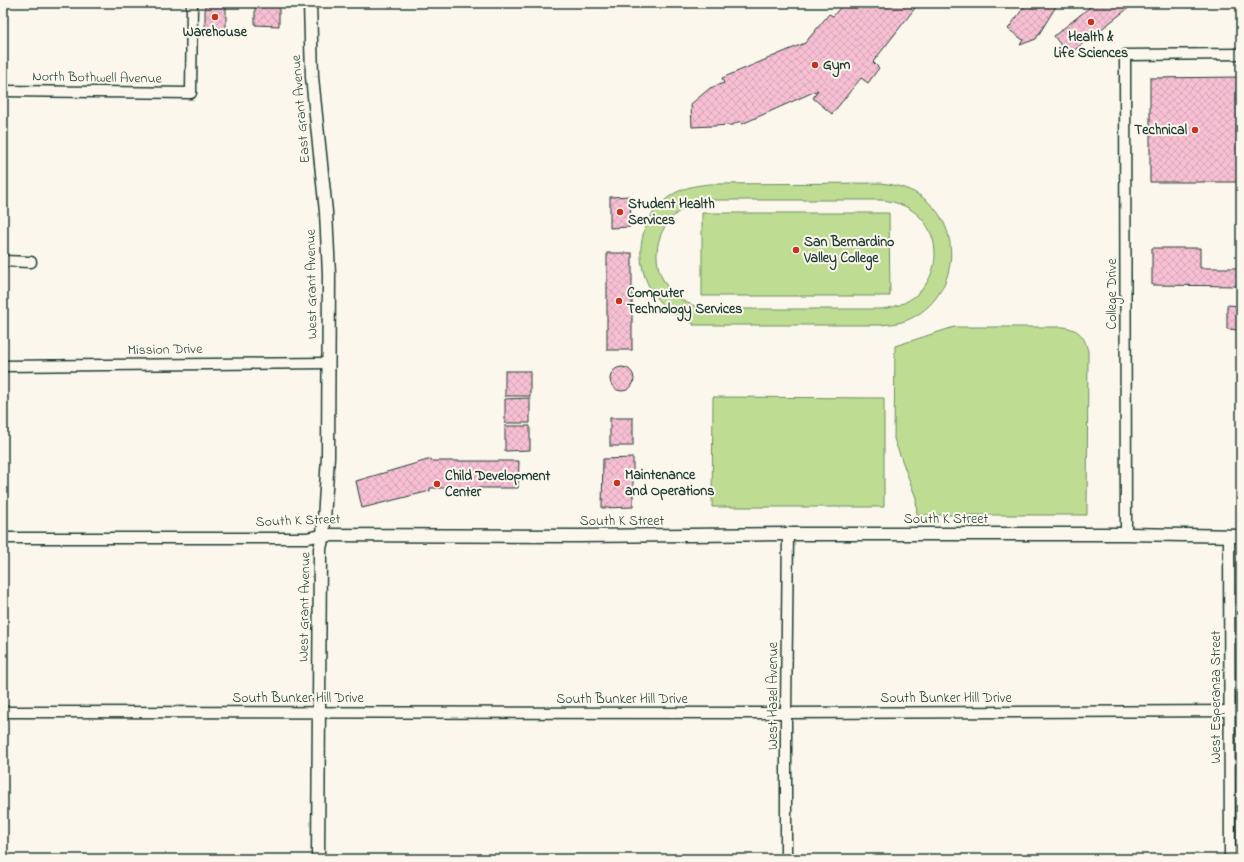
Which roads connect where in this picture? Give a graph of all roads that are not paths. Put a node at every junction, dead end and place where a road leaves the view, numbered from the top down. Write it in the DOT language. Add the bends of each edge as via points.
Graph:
graph roads {
  1 [pos="192,3"];
  2 [pos="310,3"];
  3 [pos="1241,54"];
  4 [pos="3,91"];
  5 [pos="326,212"];
  6 [pos="3,262"];
  7 [pos="31,262"];
  8 [pos="328,363"];
  9 [pos="3,366"];
  10 [pos="788,534"];
  11 [pos="1126,534"];
  12 [pos="323,535"];
  13 [pos="1235,536"];
  14 [pos="3,538"];
  15 [pos="1230,711"];
  16 [pos="1241,711"];
  17 [pos="3,712"];
  18 [pos="319,713"];
  19 [pos="786,713"];
  20 [pos="318,859"];
  21 [pos="786,859"];
  22 [pos="1230,859"];
  1 -- 4 [label="street, North Bothwell Avenue" via="191,93"];
  2 -- 5 [label="street, East Grant Avenue" via="312,77"];
  3 -- 11 [label="street, College Drive" via="1125,55"];
  5 -- 8 [label="street, West Grant Avenue" via="329,274"];
  6 -- 7 [label="street"];
  8 -- 9 [label="street, Mission Drive"];
  8 -- 12 [label="street, West Grant Avenue" via="328,457"];
  10 -- 11 [label="street, South K Street"];
  10 -- 12 [label="street, South K Street"];
  10 -- 19 [label="street, West Hazel Avenue"];
  11 -- 13 [label="street, South K Street"];
  12 -- 14 [label="street, South K Street" via="307,538"];
  12 -- 18 [label="street, West Grant Avenue" via="320,549"];
  13 -- 15 [label="street, West Esperanza Street"];
  15 -- 16 [label="street, South Bunker Hill Drive"];
  15 -- 19 [label="street, South Bunker Hill Drive"];
  15 -- 22 [label="street, West Esperanza Street"];
  17 -- 18 [label="street, South Bunker Hill Drive"];
  18 -- 19 [label="street, South Bunker Hill Drive"];
  18 -- 20 [label="street, West Grant Avenue"];
  19 -- 21 [label="street, West Hazel Avenue"];
}
